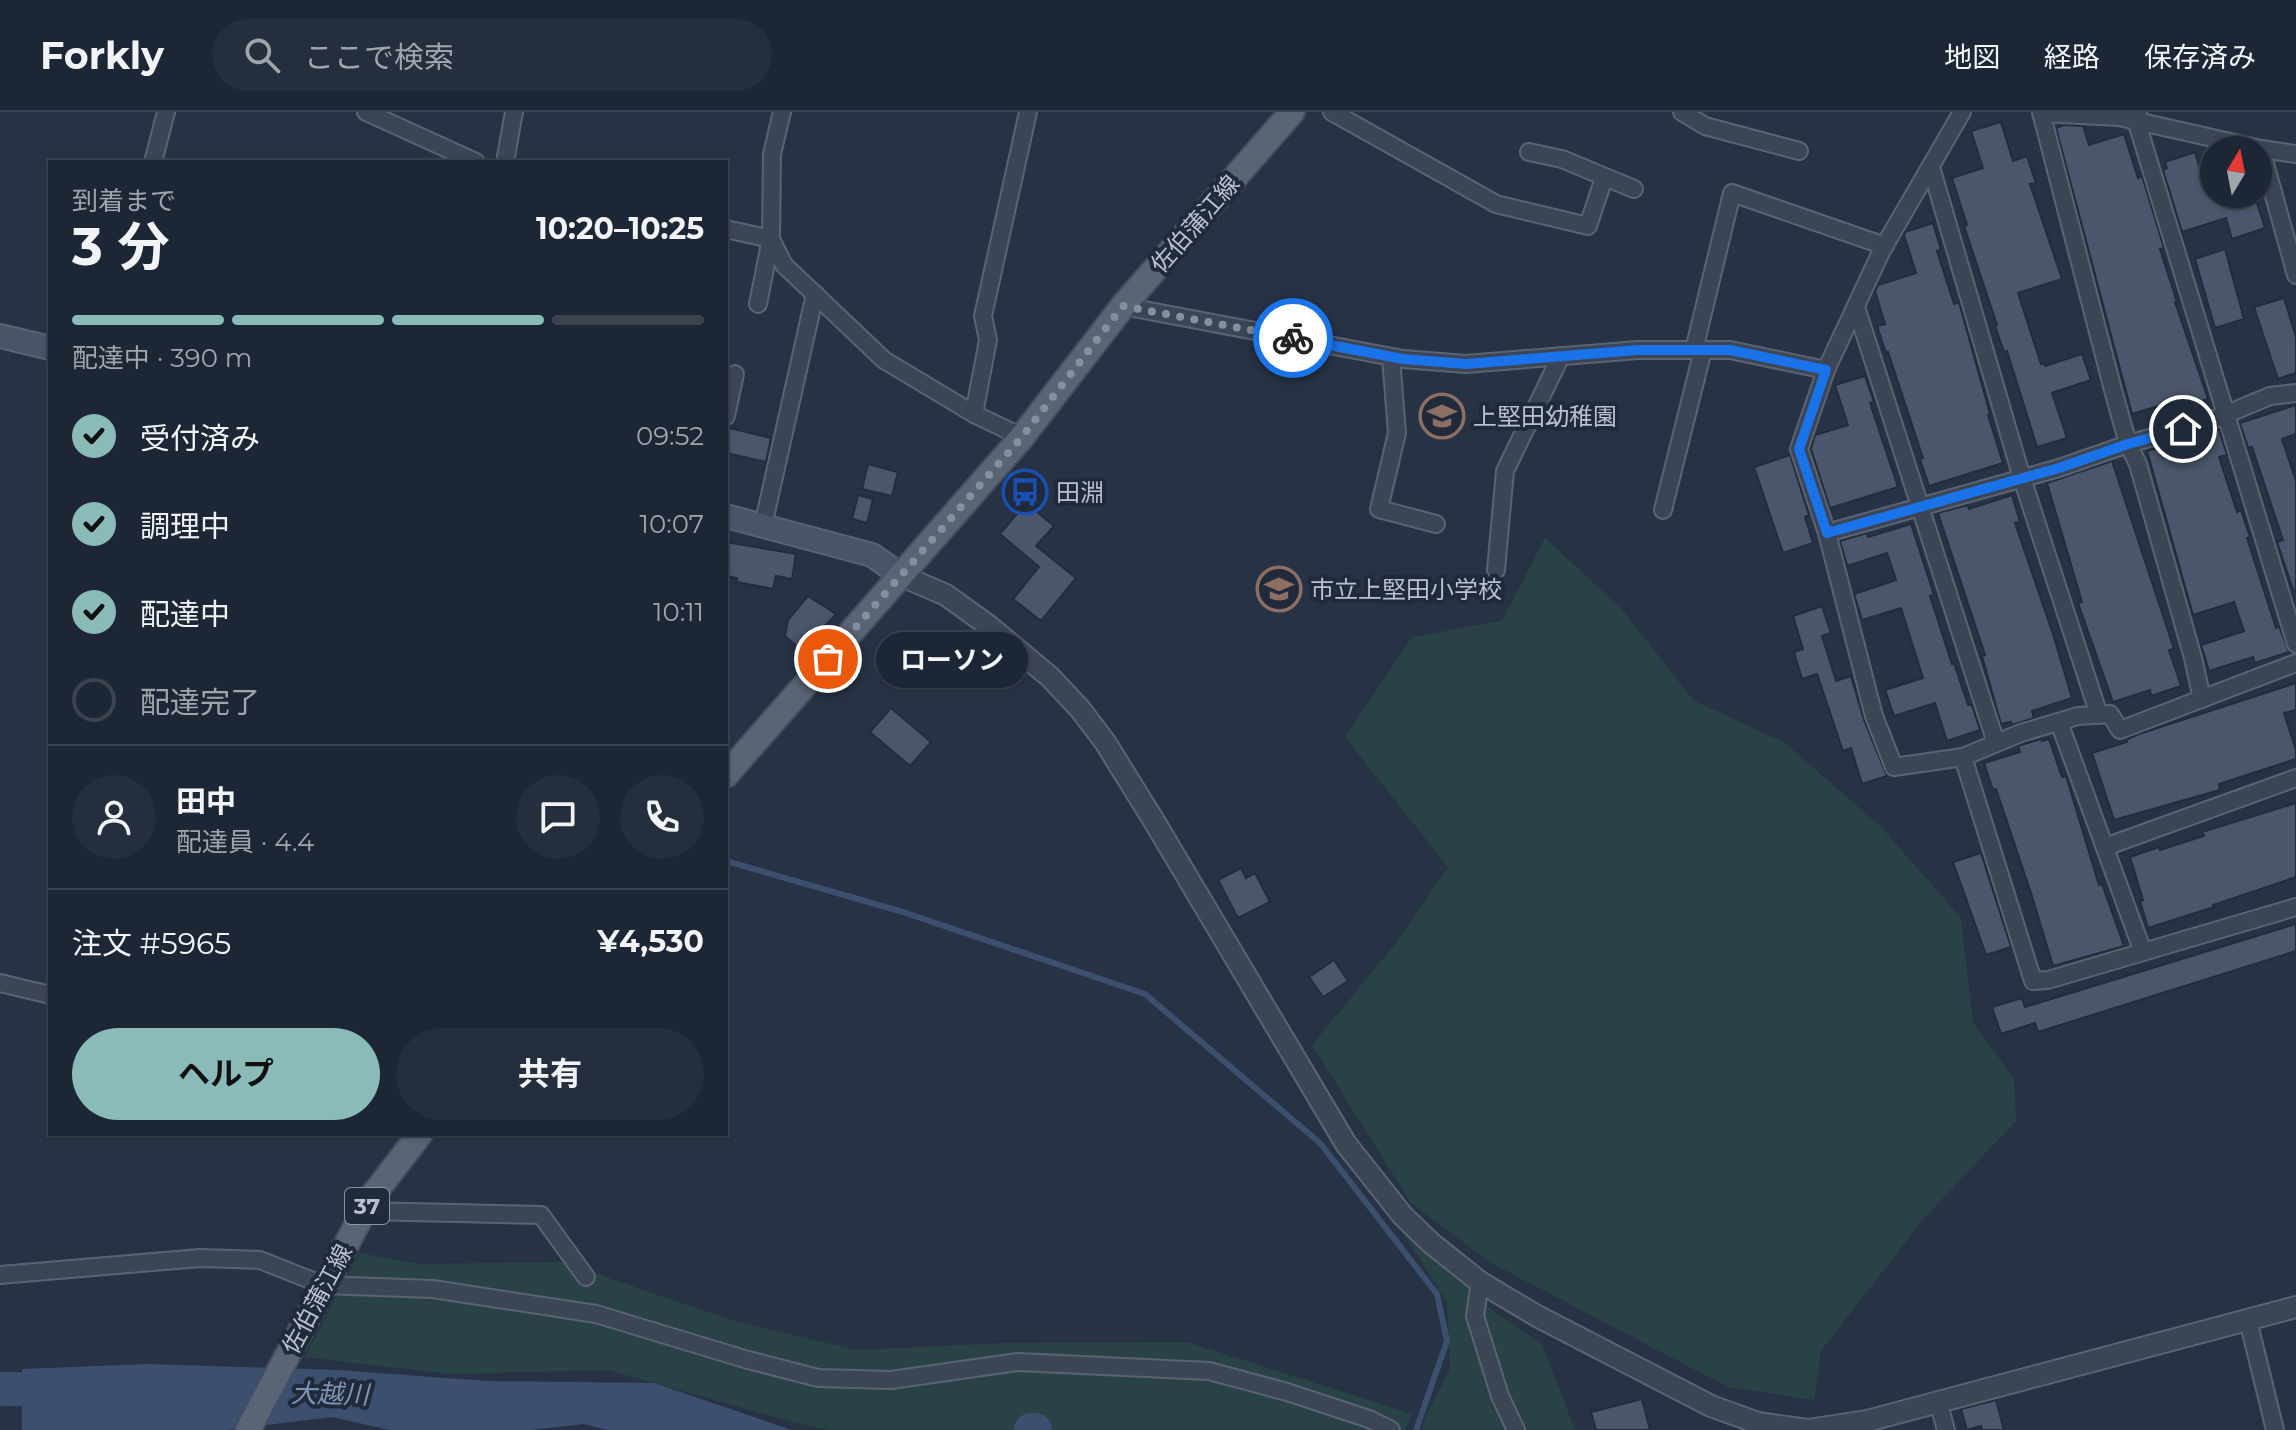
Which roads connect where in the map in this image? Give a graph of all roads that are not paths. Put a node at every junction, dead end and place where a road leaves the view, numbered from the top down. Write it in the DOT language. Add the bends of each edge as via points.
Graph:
graph roads {
  1 [pos="166,112"];
  2 [pos="366,112"];
  3 [pos="514,112"];
  4 [pos="782,112"];
  5 [pos="1028,112"];
  6 [pos="1292,112"];
  7 [pos="1332,112"];
  8 [pos="1682,112"];
  9 [pos="1962,112"];
  10 [pos="2041,112"];
  11 [pos="2138,118"];
  12 [pos="2211,136"];
  13 [pos="1799,151"];
  14 [pos="2272,151"];
  15 [pos="1529,152"];
  16 [pos="2296,154"];
  17 [pos="154,160"];
  18 [pos="472,160"];
  19 [pos="505,160"];
  20 [pos="1931,167"];
  21 [pos="1604,178"];
  22 [pos="1634,189"];
  23 [pos="2272,189"];
  24 [pos="728,229"];
  25 [pos="771,239"];
  26 [pos="1885,246"];
  27 [pos="2296,275"];
  28 [pos="815,294"];
  29 [pos="758,304"];
  30 [pos="1123,306"];
  31 [pos="1856,307"];
  32 [pos="0,336"];
  33 [pos="48,348"];
  34 [pos="1699,350"];
  35 [pos="1561,356"];
  36 [pos="1391,357"];
  37 [pos="1826,370"];
  38 [pos="735,374"];
  39 [pos="2296,393"];
  40 [pos="728,407"];
  41 [pos="974,414"];
  42 [pos="2225,415"];
  43 [pos="1022,437"];
  44 [pos="2128,444"];
  45 [pos="2022,478"];
  46 [pos="1919,507"];
  47 [pos="1663,510"];
  48 [pos="728,517"];
  49 [pos="1436,524"];
  50 [pos="763,526"];
  51 [pos="1827,533"];
  52 [pos="1496,570"];
  53 [pos="902,576"];
  54 [pos="2296,644"];
  55 [pos="2296,663"];
  56 [pos="2202,699"];
  57 [pos="2099,715"];
  58 [pos="2059,722"];
  59 [pos="1996,743"];
  60 [pos="1963,757"];
  61 [pos="728,773"];
  62 [pos="2296,778"];
  63 [pos="2105,847"];
  64 [pos="2296,907"];
  65 [pos="2143,952"];
  66 [pos="0,983"];
  67 [pos="48,995"];
  68 [pos="418,1136"];
  69 [pos="364,1211"];
  70 [pos="0,1275"];
  71 [pos="586,1277"];
  72 [pos="1480,1282"];
  73 [pos="323,1285"];
  74 [pos="2296,1307"];
  75 [pos="2248,1320"];
  76 [pos="1938,1401"];
  77 [pos="1850,1427"];
  78 [pos="248,1430"];
  79 [pos="1391,1430"];
  80 [pos="1516,1430"];
  81 [pos="1946,1430"];
  82 [pos="2275,1430"];
  1 -- 17 [label="street"];
  2 -- 18 [label="street"];
  3 -- 19 [label="street"];
  4 -- 25 [label="street" via="772,154"];
  5 -- 41 [label="street" via="983,316 988,340"];
  6 -- 30 [label="main road, 佐伯蒲江線"];
  7 -- 21 [label="street" via="1496,204 1588,226"];
  8 -- 13 [label="street" via="1705,126"];
  9 -- 20 [label="street"];
  10 -- 11 [label="street"];
  10 -- 44 [label="street"];
  11 -- 12 [label="street"];
  11 -- 42 [label="street"];
  14 -- 16 [label="street"];
  15 -- 21 [label="street" via="1562,159"];
  20 -- 26 [label="street"];
  20 -- 45 [label="street"];
  21 -- 22 [label="street"];
  23 -- 27 [label="street"];
  24 -- 25 [label="street"];
  25 -- 28 [label="street" via="784,265"];
  25 -- 29 [label="street"];
  26 -- 31 [label="street"];
  26 -- 34 [label="street" via="1732,193"];
  28 -- 41 [label="street" via="884,360"];
  28 -- 50 [label="street"];
  30 -- 36 [label="street"];
  30 -- 43 [label="main road, 佐伯蒲江線"];
  31 -- 37 [label="street"];
  31 -- 46 [label="street"];
  32 -- 33 [label="main road"];
  34 -- 35 [label="street"];
  34 -- 37 [label="street" via="1730,350"];
  34 -- 47 [label="street"];
  35 -- 36 [label="street" via="1466,364"];
  35 -- 52 [label="street" via="1505,471"];
  36 -- 49 [label="street" via="1397,433 1379,509"];
  37 -- 51 [label="street" via="1799,449"];
  38 -- 40 [label="street"];
  39 -- 42 [label="street" via="2270,396"];
  41 -- 43 [label="street"];
  42 -- 44 [label="street"];
  42 -- 54 [label="street"];
  43 -- 53 [label="main road, 佐伯蒲江線"];
  44 -- 45 [label="street"];
  44 -- 56 [label="street" via="2138,464"];
  45 -- 46 [label="street"];
  45 -- 57 [label="street"];
  46 -- 51 [label="street"];
  46 -- 59 [label="street"];
  48 -- 50 [label="main road"];
  50 -- 53 [label="main road" via="872,555"];
  51 -- 60 [label="street" via="1874,716 1894,767"];
  53 -- 61 [label="main road, 佐伯蒲江線"];
  53 -- 72 [label="street" via="946,595 989,626 1080,709 1191,881 1346,1144 1403,1216"];
  55 -- 56 [label="street"];
  56 -- 57 [label="street" via="2120,730 2110,714"];
  57 -- 58 [label="street"];
  58 -- 59 [label="street"];
  58 -- 63 [label="street"];
  59 -- 60 [label="street"];
  60 -- 65 [label="street" via="2033,981"];
  62 -- 63 [label="street"];
  63 -- 65 [label="street"];
  64 -- 65 [label="street"];
  66 -- 67 [label="street"];
  68 -- 69 [label="main road, 佐伯蒲江線 / 37"];
  69 -- 71 [label="street" via="541,1215"];
  69 -- 73 [label="main road, 佐伯蒲江線 / 37"];
  70 -- 73 [label="street" via="200,1258 260,1260"];
  72 -- 77 [label="street" via="1711,1406 1758,1423 1808,1430"];
  72 -- 80 [label="street" via="1475,1316"];
  73 -- 78 [label="main road, 佐伯蒲江線 / 37"];
  73 -- 79 [label="street" via="433,1289 596,1314 818,1378 891,1380 1018,1362 1209,1371 1287,1392"];
  74 -- 75 [label="street"];
  75 -- 76 [label="street"];
  75 -- 82 [label="street"];
  76 -- 77 [label="street"];
  76 -- 81 [label="street"];
}
